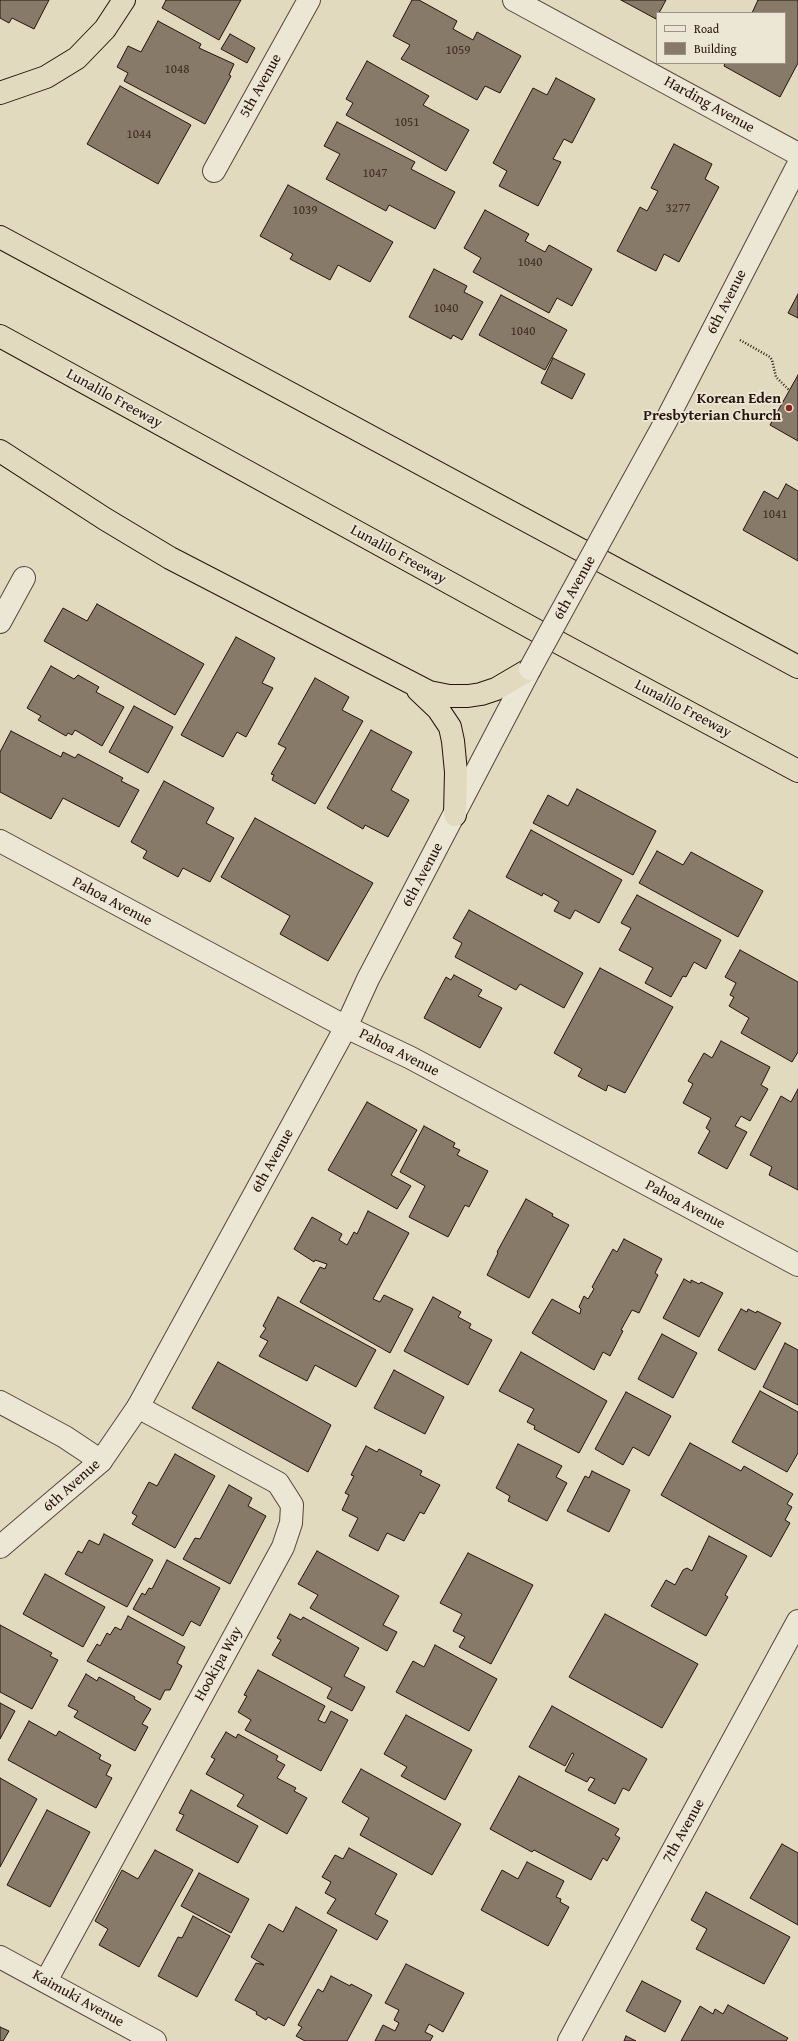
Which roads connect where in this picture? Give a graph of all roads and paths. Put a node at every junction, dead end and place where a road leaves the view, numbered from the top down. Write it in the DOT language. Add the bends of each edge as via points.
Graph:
graph roads {
  1 [pos="124,0"];
  2 [pos="309,0"];
  3 [pos="514,0"];
  4 [pos="0,93"];
  5 [pos="798,154"];
  6 [pos="798,165"];
  7 [pos="214,171"];
  8 [pos="0,237"];
  9 [pos="0,336"];
  10 [pos="737,338"];
  11 [pos="789,390"];
  12 [pos="0,451"];
  13 [pos="24,578"];
  14 [pos="0,622"];
  15 [pos="798,667"];
  16 [pos="530,669"];
  17 [pos="411,684"];
  18 [pos="798,771"];
  19 [pos="455,815"];
  20 [pos="0,841"];
  21 [pos="346,1027"];
  22 [pos="798,1265"];
  23 [pos="0,1402"];
  24 [pos="138,1407"];
  25 [pos="101,1461"];
  26 [pos="0,1547"];
  27 [pos="798,1621"];
  28 [pos="0,1957"];
  29 [pos="46,1981"];
  30 [pos="155,2041"];
  31 [pos="569,2041"];
  1 -- 4 [label="highway" via="105,29 73,61 46,77"];
  2 -- 7 [label="street, 5th Avenue"];
  3 -- 5 [label="street, Harding Avenue"];
  6 -- 16 [label="street, 6th Avenue, bridge" via="666,421"];
  8 -- 15 [label="highway"];
  9 -- 18 [label="highway, Lunalilo Freeway"];
  10 -- 11 [label="path" via="770,357 776,377"];
  12 -- 17 [label="highway" via="170,558"];
  13 -- 14 [label="street"];
  16 -- 17 [label="highway" via="496,689 468,696 438,695"];
  16 -- 19 [label="street, 6th Avenue"];
  17 -- 19 [label="highway" via="438,708 450,727 456,772"];
  19 -- 21 [label="street, 6th Avenue" via="368,979"];
  20 -- 21 [label="street, Pahoa Avenue"];
  21 -- 22 [label="street, Pahoa Avenue" via="411,1058"];
  21 -- 24 [label="street, 6th Avenue"];
  23 -- 25 [label="street" via="65,1437"];
  24 -- 25 [label="street, 6th Avenue"];
  24 -- 29 [label="street, Hookipa Way" via="278,1483 292,1505 291,1523 283,1547"];
  25 -- 26 [label="street, 6th Avenue"];
  27 -- 31 [label="street, 7th Avenue"];
  28 -- 29 [label="street, Kaimuki Avenue"];
  29 -- 30 [label="street, Kaimuki Avenue"];
}
